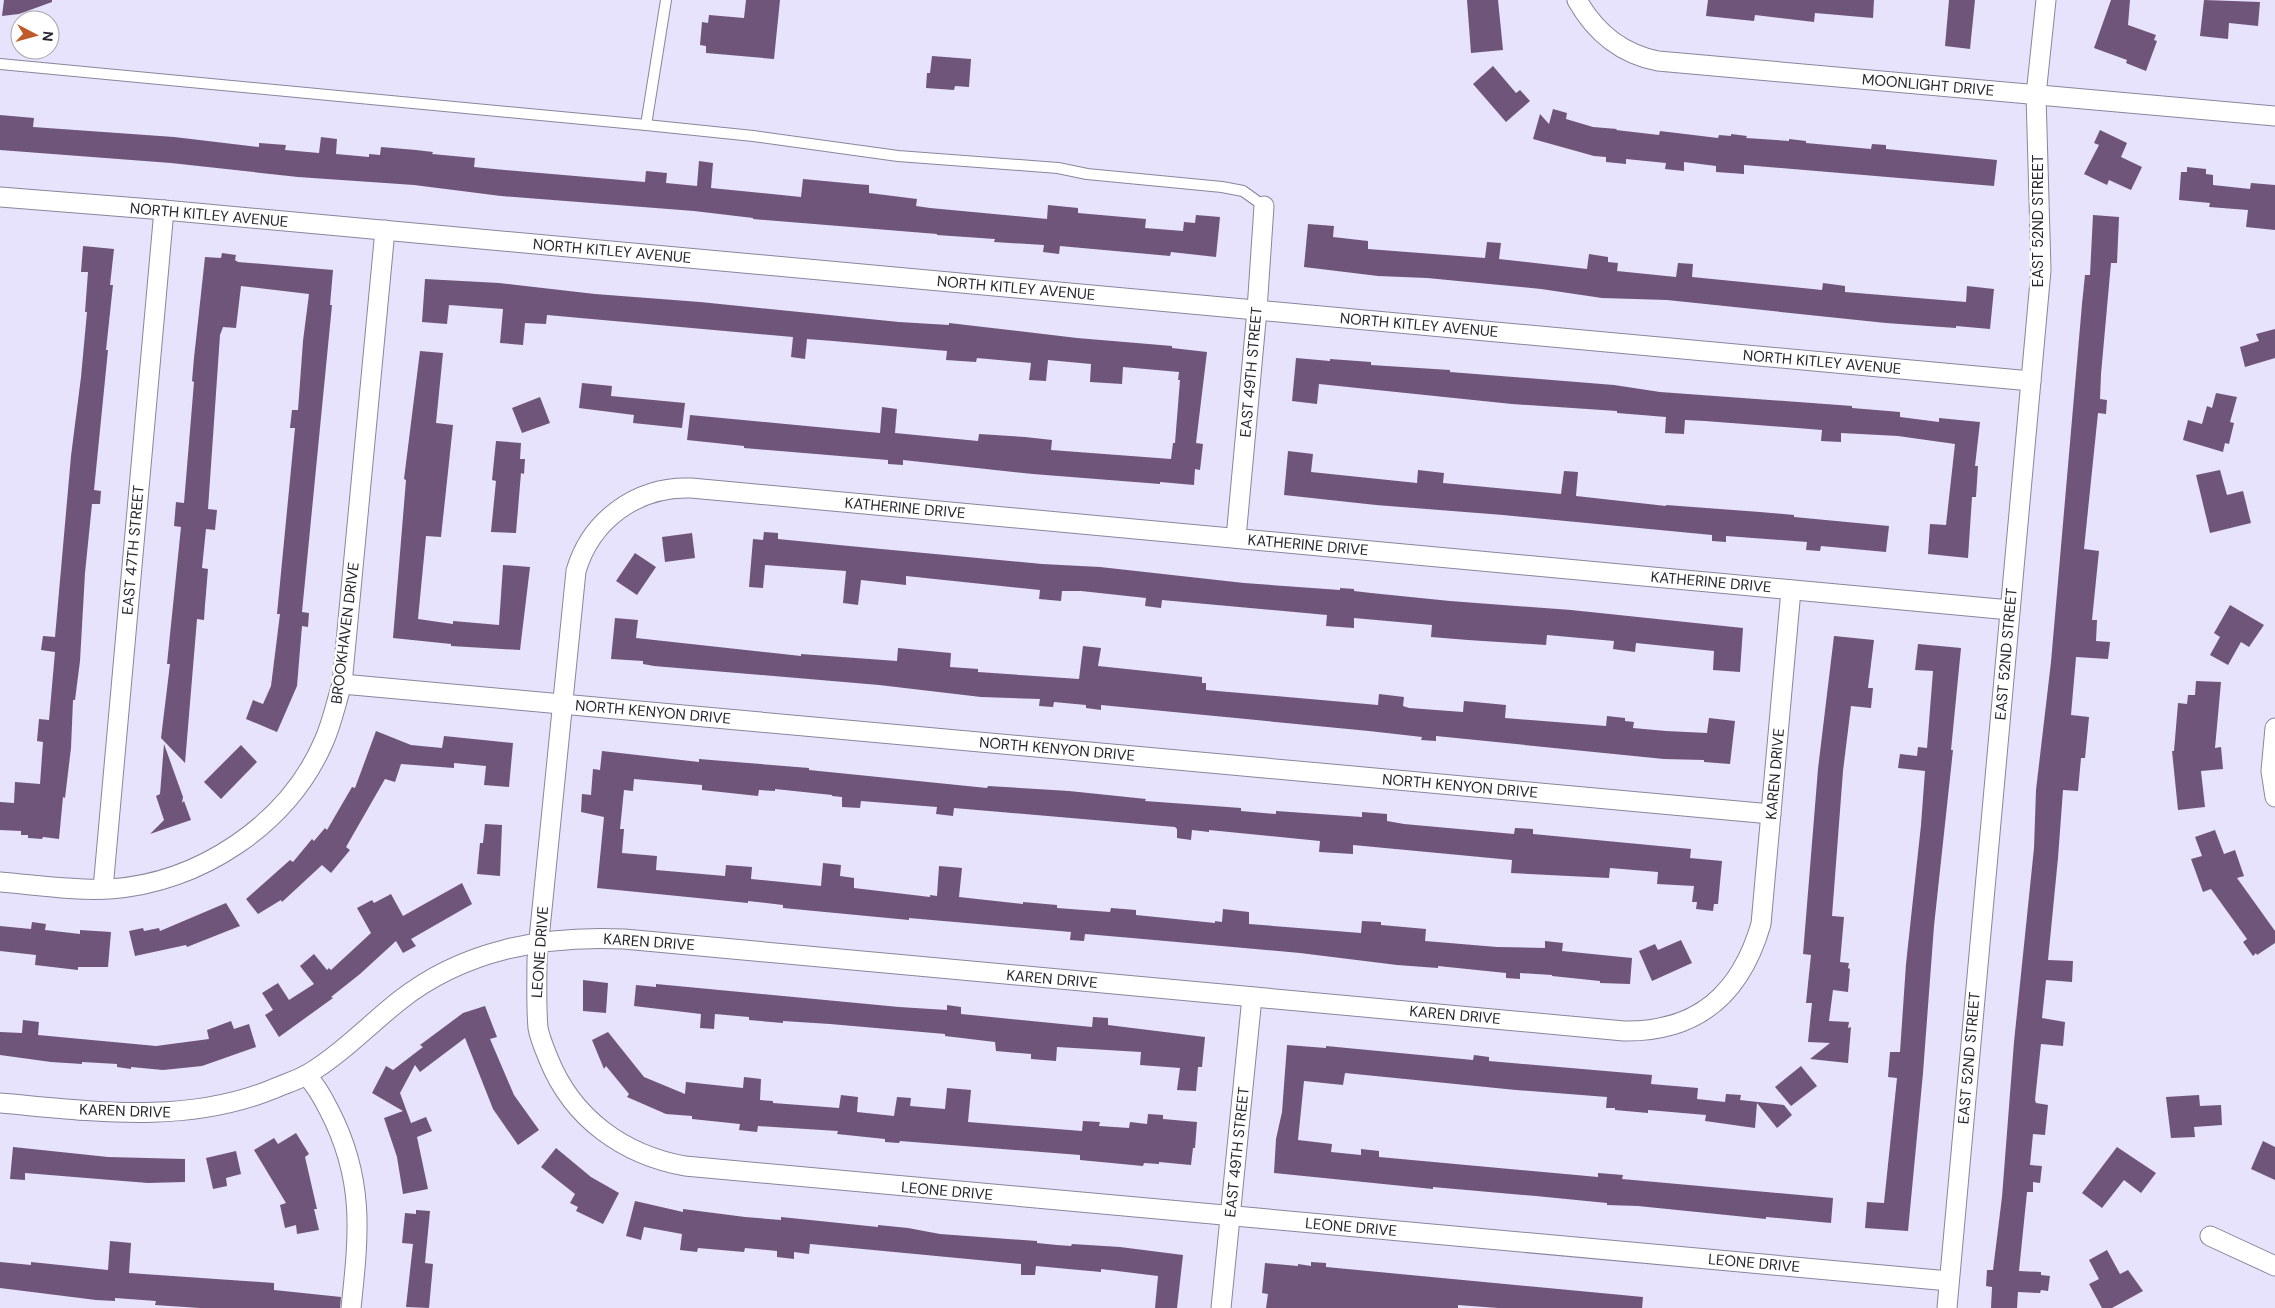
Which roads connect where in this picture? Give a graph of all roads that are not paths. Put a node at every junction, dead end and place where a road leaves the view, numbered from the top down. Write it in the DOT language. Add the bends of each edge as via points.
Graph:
graph roads {
  1 [pos="666,0"];
  2 [pos="1577,0"];
  3 [pos="2046,0"];
  4 [pos="0,64"];
  5 [pos="2036,95"];
  6 [pos="2275,116"];
  7 [pos="646,125"];
  8 [pos="0,197"];
  9 [pos="1264,206"];
  10 [pos="164,210"];
  11 [pos="385,230"];
  12 [pos="1257,310"];
  13 [pos="2031,380"];
  14 [pos="612,515"];
  15 [pos="1236,538"];
  16 [pos="1791,590"];
  17 [pos="2010,610"];
  18 [pos="342,684"];
  19 [pos="562,704"];
  20 [pos="2275,728"];
  21 [pos="2275,797"];
  22 [pos="1771,814"];
  23 [pos="0,882"];
  24 [pos="103,889"];
  25 [pos="538,942"];
  26 [pos="1252,997"];
  27 [pos="306,1075"];
  28 [pos="0,1103"];
  29 [pos="1230,1217"];
  30 [pos="2210,1236"];
  31 [pos="2275,1266"];
  32 [pos="1949,1281"];
  33 [pos="352,1308"];
  34 [pos="1221,1308"];
  35 [pos="1947,1308"];
  1 -- 7 [label="lane"];
  2 -- 5 [label="street, MOONLIGHT DRIVE" via="1602,34 1622,48 1658,61"];
  3 -- 5 [label="street, EAST 52ND STREET"];
  4 -- 7 [label="lane"];
  5 -- 6 [label="street, MOONLIGHT DRIVE"];
  5 -- 13 [label="street, EAST 52ND STREET" via="2041,270"];
  7 -- 9 [label="lane" via="898,156 1058,168 1088,174 1222,187 1243,191"];
  8 -- 10 [label="street, NORTH KITLEY AVENUE"];
  9 -- 12 [label="street, EAST 49TH STREET"];
  10 -- 11 [label="street, NORTH KITLEY AVENUE"];
  10 -- 24 [label="street, EAST 47TH STREET"];
  11 -- 12 [label="street, NORTH KITLEY AVENUE"];
  11 -- 18 [label="street, BROOKHAVEN DRIVE"];
  12 -- 13 [label="street, NORTH KITLEY AVENUE"];
  12 -- 15 [label="street, EAST 49TH STREET"];
  13 -- 17 [label="street, EAST 52ND STREET"];
  14 -- 15 [label="street, KATHERINE DRIVE" via="634,499 649,493 682,488"];
  14 -- 19 [label="street, LEONE DRIVE" via="590,539 576,571"];
  15 -- 16 [label="street, KATHERINE DRIVE"];
  16 -- 17 [label="street, KATHERINE DRIVE"];
  16 -- 22 [label="street, KAREN DRIVE"];
  17 -- 32 [label="street, EAST 52ND STREET"];
  18 -- 19 [label="street, NORTH KENYON DRIVE"];
  18 -- 24 [label="street, BROOKHAVEN DRIVE" via="324,740 308,770 277,810 252,833 217,857 186,871 137,885"];
  19 -- 22 [label="street, NORTH KENYON DRIVE"];
  19 -- 25 [label="street, LEONE DRIVE"];
  20 -- 21 [label="street" via="2272,770"];
  22 -- 26 [label="street, KAREN DRIVE" via="1761,924 1754,950 1741,974 1724,994 1702,1011 1678,1023 1624,1031"];
  23 -- 24 [label="street, BROOKHAVEN DRIVE"];
  25 -- 26 [label="street, KAREN DRIVE" via="624,940"];
  25 -- 27 [label="street, KAREN DRIVE" via="484,955 446,971 401,1000"];
  25 -- 29 [label="street, LEONE DRIVE" via="538,1028 556,1078 592,1123 612,1139 643,1155 685,1166"];
  26 -- 29 [label="street, EAST 49TH STREET"];
  27 -- 28 [label="street, KAREN DRIVE" via="242,1100 173,1113 130,1114"];
  27 -- 33 [label="street" via="334,1118 354,1177 358,1229"];
  29 -- 32 [label="street, LEONE DRIVE"];
  29 -- 34 [label="street, EAST 49TH STREET"];
  30 -- 31 [label="street"];
  32 -- 35 [label="street, EAST 52ND STREET"];
}
